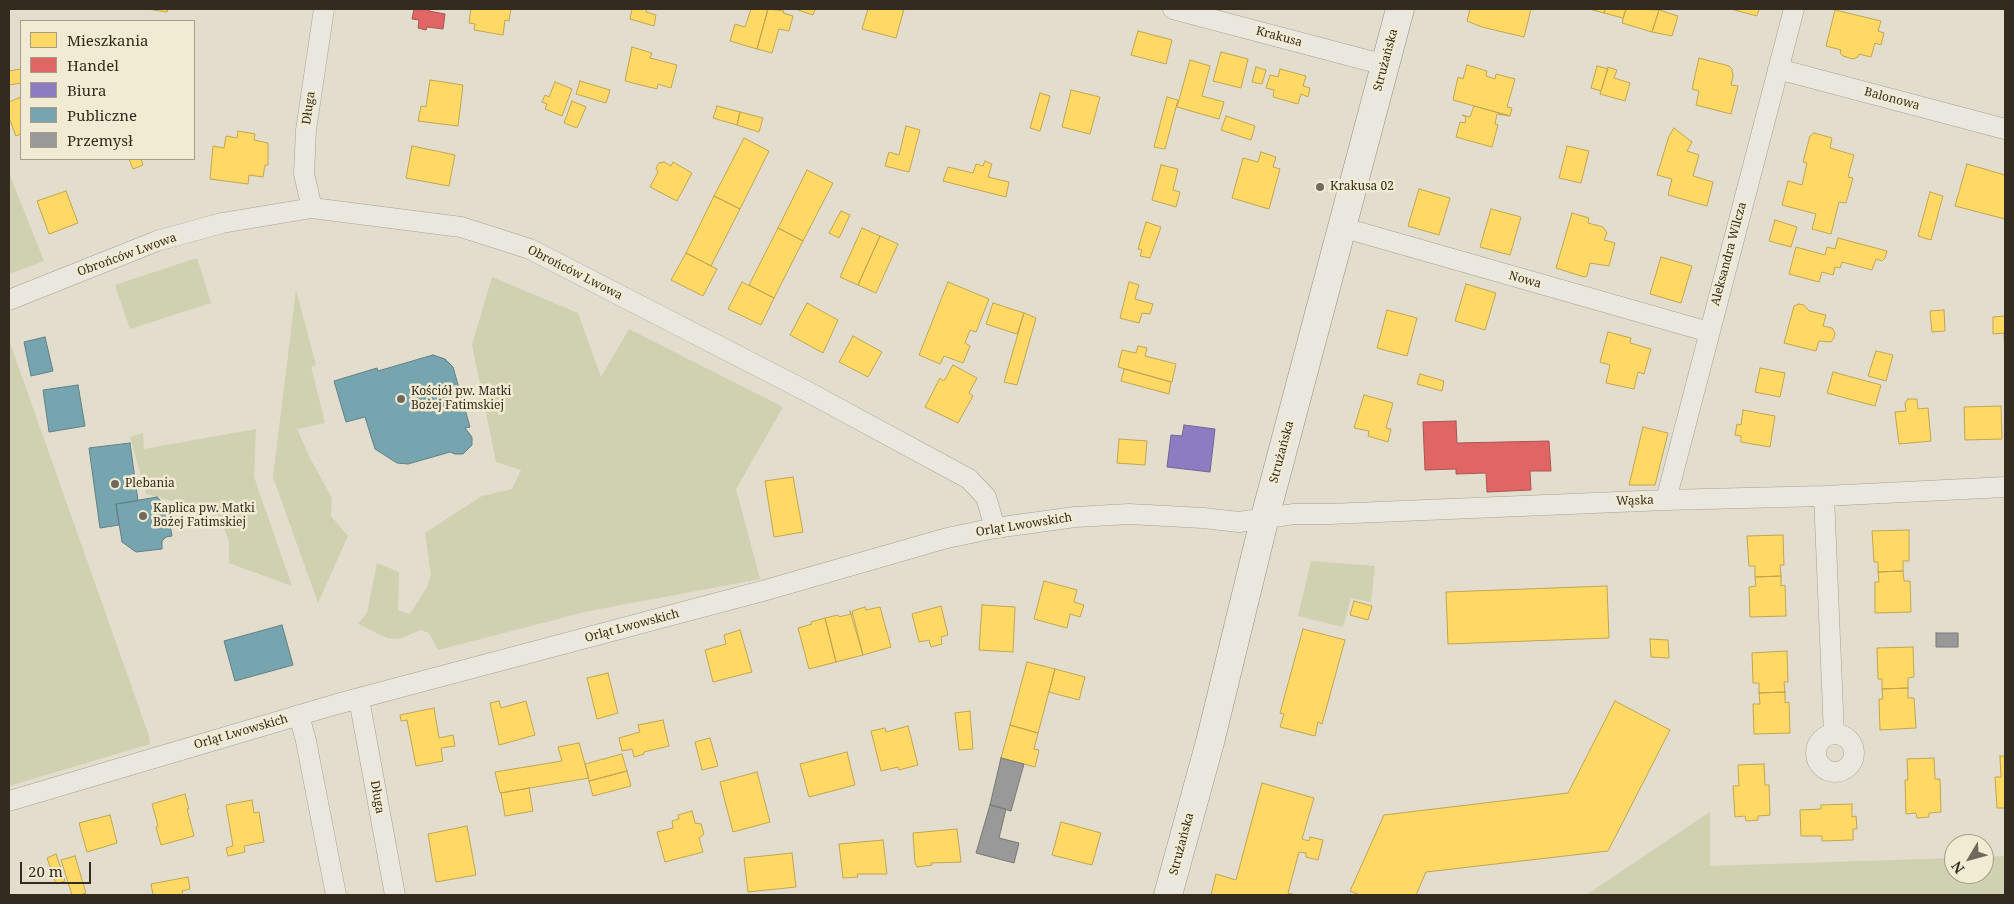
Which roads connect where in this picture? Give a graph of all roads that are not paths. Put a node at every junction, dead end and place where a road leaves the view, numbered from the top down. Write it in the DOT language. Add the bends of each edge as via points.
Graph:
graph roads {
  1 [pos="324,9"];
  2 [pos="1173,9"];
  3 [pos="1400,9"];
  4 [pos="1794,9"];
  5 [pos="1385,65"];
  6 [pos="1778,69"];
  7 [pos="2005,129"];
  8 [pos="312,208"];
  9 [pos="1341,227"];
  10 [pos="9,300"];
  11 [pos="1709,332"];
  12 [pos="2005,487"];
  13 [pos="1824,496"];
  14 [pos="1666,500"];
  15 [pos="1265,517"];
  16 [pos="995,528"];
  17 [pos="359,698"];
  18 [pos="299,715"];
  19 [pos="1834,734"];
  20 [pos="9,801"];
  21 [pos="336,895"];
  22 [pos="394,895"];
  23 [pos="1168,895"];
  1 -- 8 [label="street, Długa" via="306,130 304,174"];
  2 -- 5 [label="street, Krakusa"];
  3 -- 5 [label="main road, Strużańska"];
  4 -- 6 [label="street, Aleksandra Wilcza"];
  5 -- 9 [label="main road, Strużańska"];
  6 -- 7 [label="street, Balonowa"];
  6 -- 11 [label="street, Aleksandra Wilcza"];
  8 -- 10 [label="street, Obrońców Lwowa" via="222,223 157,241"];
  8 -- 16 [label="street, Obrońców Lwowa" via="461,228 530,249 969,479 986,498"];
  9 -- 11 [label="street, Nowa"];
  9 -- 15 [label="main road, Strużańska"];
  11 -- 14 [label="street, Aleksandra Wilcza"];
  12 -- 13 [label="street, Wąska"];
  13 -- 14 [label="street, Wąska"];
  13 -- 19 [label="street"];
  14 -- 15 [label="street, Wąska"];
  15 -- 16 [label="street, Orląt Lwowskich" via="1238,522 1129,514 1075,517"];
  15 -- 23 [label="main road, Strużańska" via="1210,742"];
  16 -- 17 [label="street, Orląt Lwowskich" via="947,538 766,590"];
  17 -- 18 [label="street, Orląt Lwowskich"];
  17 -- 22 [label="street, Długa"];
  18 -- 20 [label="street, Orląt Lwowskich"];
  18 -- 21 [label="street"];
}
